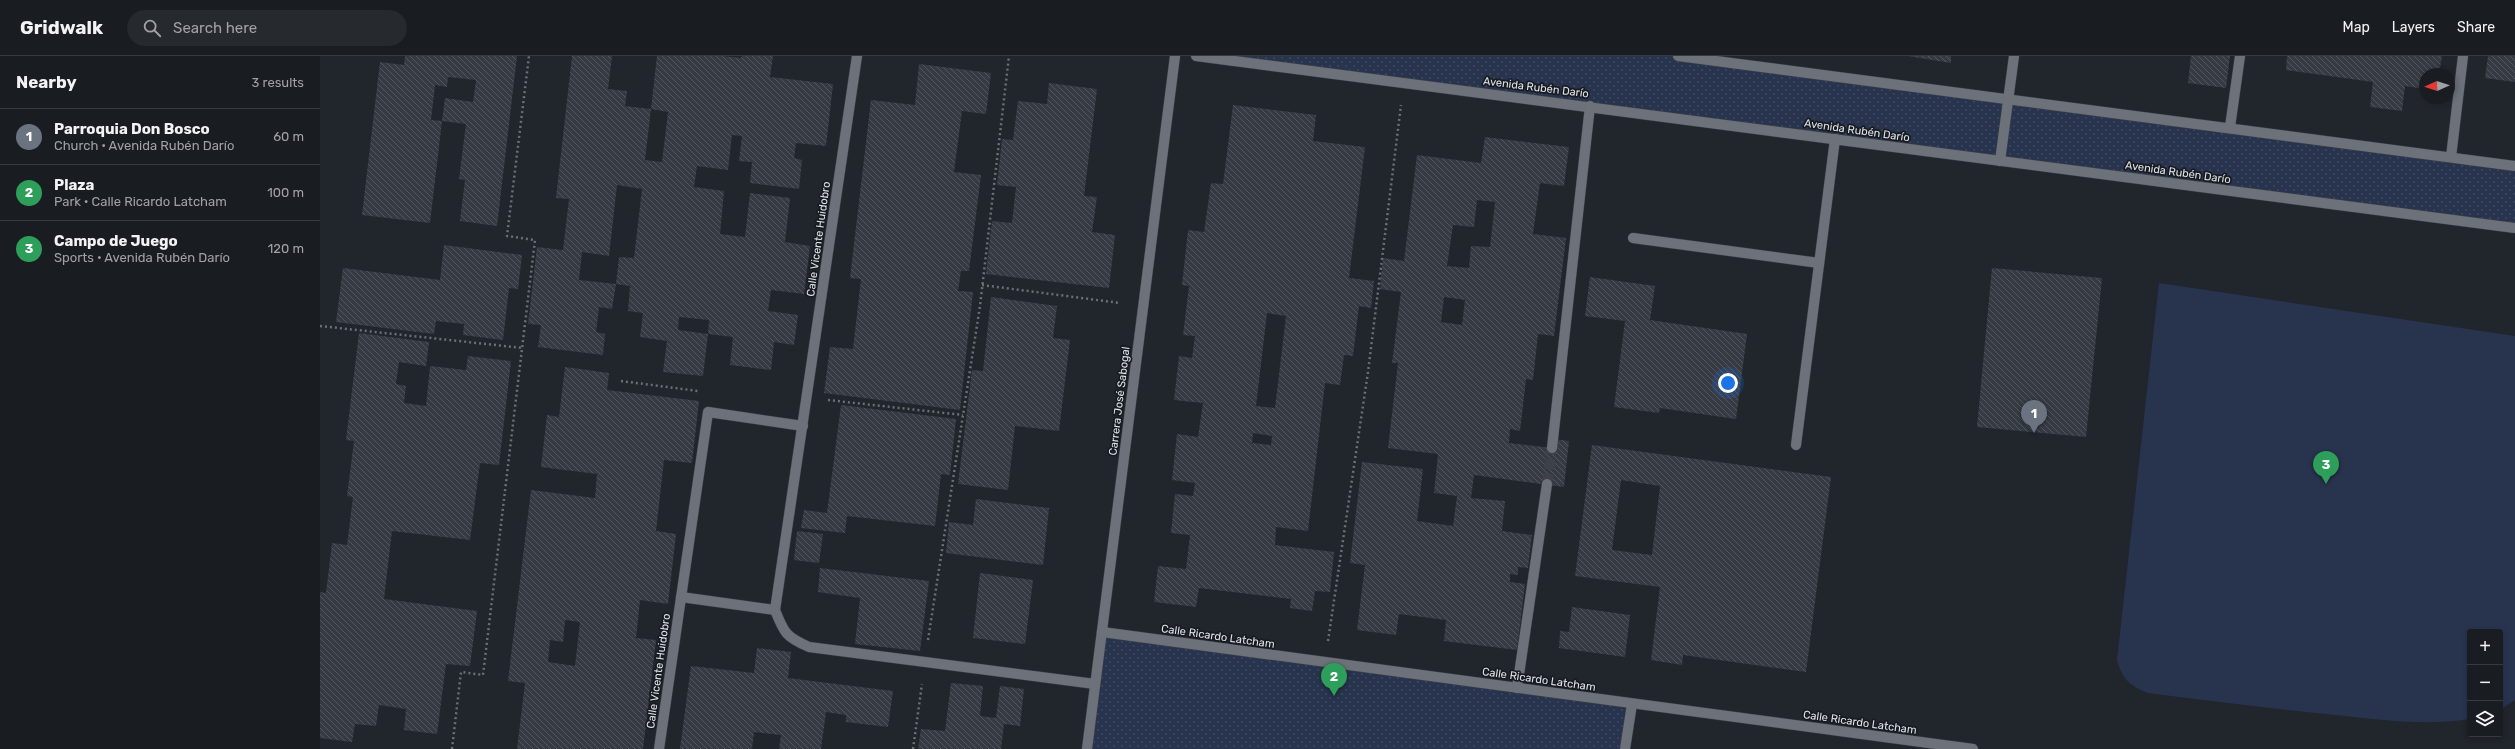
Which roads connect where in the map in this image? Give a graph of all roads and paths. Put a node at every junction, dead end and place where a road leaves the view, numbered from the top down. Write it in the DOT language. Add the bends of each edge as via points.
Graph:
graph roads {
  1 [pos="529,56"];
  2 [pos="857,56"];
  3 [pos="1008,56"];
  4 [pos="1175,56"];
  5 [pos="1196,56"];
  6 [pos="1678,56"];
  7 [pos="2014,56"];
  8 [pos="2240,56"];
  9 [pos="2463,56"];
  10 [pos="1404,82"];
  11 [pos="2008,99"];
  12 [pos="1590,106"];
  13 [pos="2230,127"];
  14 [pos="1835,139"];
  15 [pos="2451,157"];
  16 [pos="2000,160"];
  17 [pos="2515,166"];
  18 [pos="2515,228"];
  19 [pos="1633,238"];
  20 [pos="1819,263"];
  21 [pos="982,285"];
  22 [pos="1143,307"];
  23 [pos="320,326"];
  24 [pos="523,348"];
  25 [pos="621,381"];
  26 [pos="807,397"];
  27 [pos="708,412"];
  28 [pos="963,416"];
  29 [pos="803,426"];
  30 [pos="1796,445"];
  31 [pos="1552,448"];
  32 [pos="1547,484"];
  33 [pos="681,597"];
  34 [pos="775,610"];
  35 [pos="1102,632"];
  36 [pos="924,663"];
  37 [pos="1325,663"];
  38 [pos="1095,684"];
  39 [pos="1517,688"];
  40 [pos="1632,704"];
  41 [pos="452,749"];
  42 [pos="659,749"];
  43 [pos="913,749"];
  44 [pos="1087,749"];
  45 [pos="1625,749"];
  46 [pos="1973,749"];
  1 -- 24 [label="path" via="507,236 535,240"];
  2 -- 26 [label="street, Calle Vicente Huidobro"];
  3 -- 21 [label="path"];
  4 -- 22 [label="street, Carrera José Sabogal"];
  5 -- 10 [label="street, Avenida Rubén Darío"];
  6 -- 11 [label="street"];
  7 -- 11 [label="street"];
  8 -- 13 [label="street"];
  9 -- 15 [label="street"];
  10 -- 12 [label="street, Avenida Rubén Darío"];
  10 -- 37 [label="path" via="1368,372"];
  11 -- 13 [label="street"];
  11 -- 16 [label="street"];
  12 -- 14 [label="street, Avenida Rubén Darío"];
  12 -- 31 [label="street"];
  13 -- 15 [label="street"];
  14 -- 16 [label="street, Avenida Rubén Darío"];
  14 -- 20 [label="street"];
  15 -- 17 [label="street"];
  16 -- 18 [label="street, Avenida Rubén Darío"];
  19 -- 20 [label="street"];
  20 -- 30 [label="street"];
  21 -- 22 [label="path"];
  21 -- 28 [label="path"];
  22 -- 35 [label="street, Carrera José Sabogal"];
  23 -- 24 [label="path"];
  24 -- 41 [label="path" via="484,675 461,672"];
  25 -- 27 [label="path" via="701,392 708,402"];
  26 -- 28 [label="path"];
  26 -- 29 [label="street, Calle Vicente Huidobro"];
  27 -- 29 [label="street"];
  27 -- 33 [label="street, Calle Vicente Huidobro"];
  28 -- 36 [label="path"];
  29 -- 34 [label="street, Calle Vicente Huidobro"];
  32 -- 39 [label="street"];
  33 -- 34 [label="street"];
  33 -- 42 [label="street, Calle Vicente Huidobro"];
  34 -- 36 [label="street" via="783,631 789,638 809,647"];
  35 -- 37 [label="street, Calle Ricardo Latcham"];
  35 -- 38 [label="street, Carrera José Sabogal"];
  36 -- 38 [label="street"];
  36 -- 43 [label="path"];
  37 -- 39 [label="street, Calle Ricardo Latcham"];
  38 -- 44 [label="street, Carrera José Sabogal"];
  39 -- 40 [label="street, Calle Ricardo Latcham"];
  40 -- 45 [label="street"];
  40 -- 46 [label="street, Calle Ricardo Latcham"];
}
